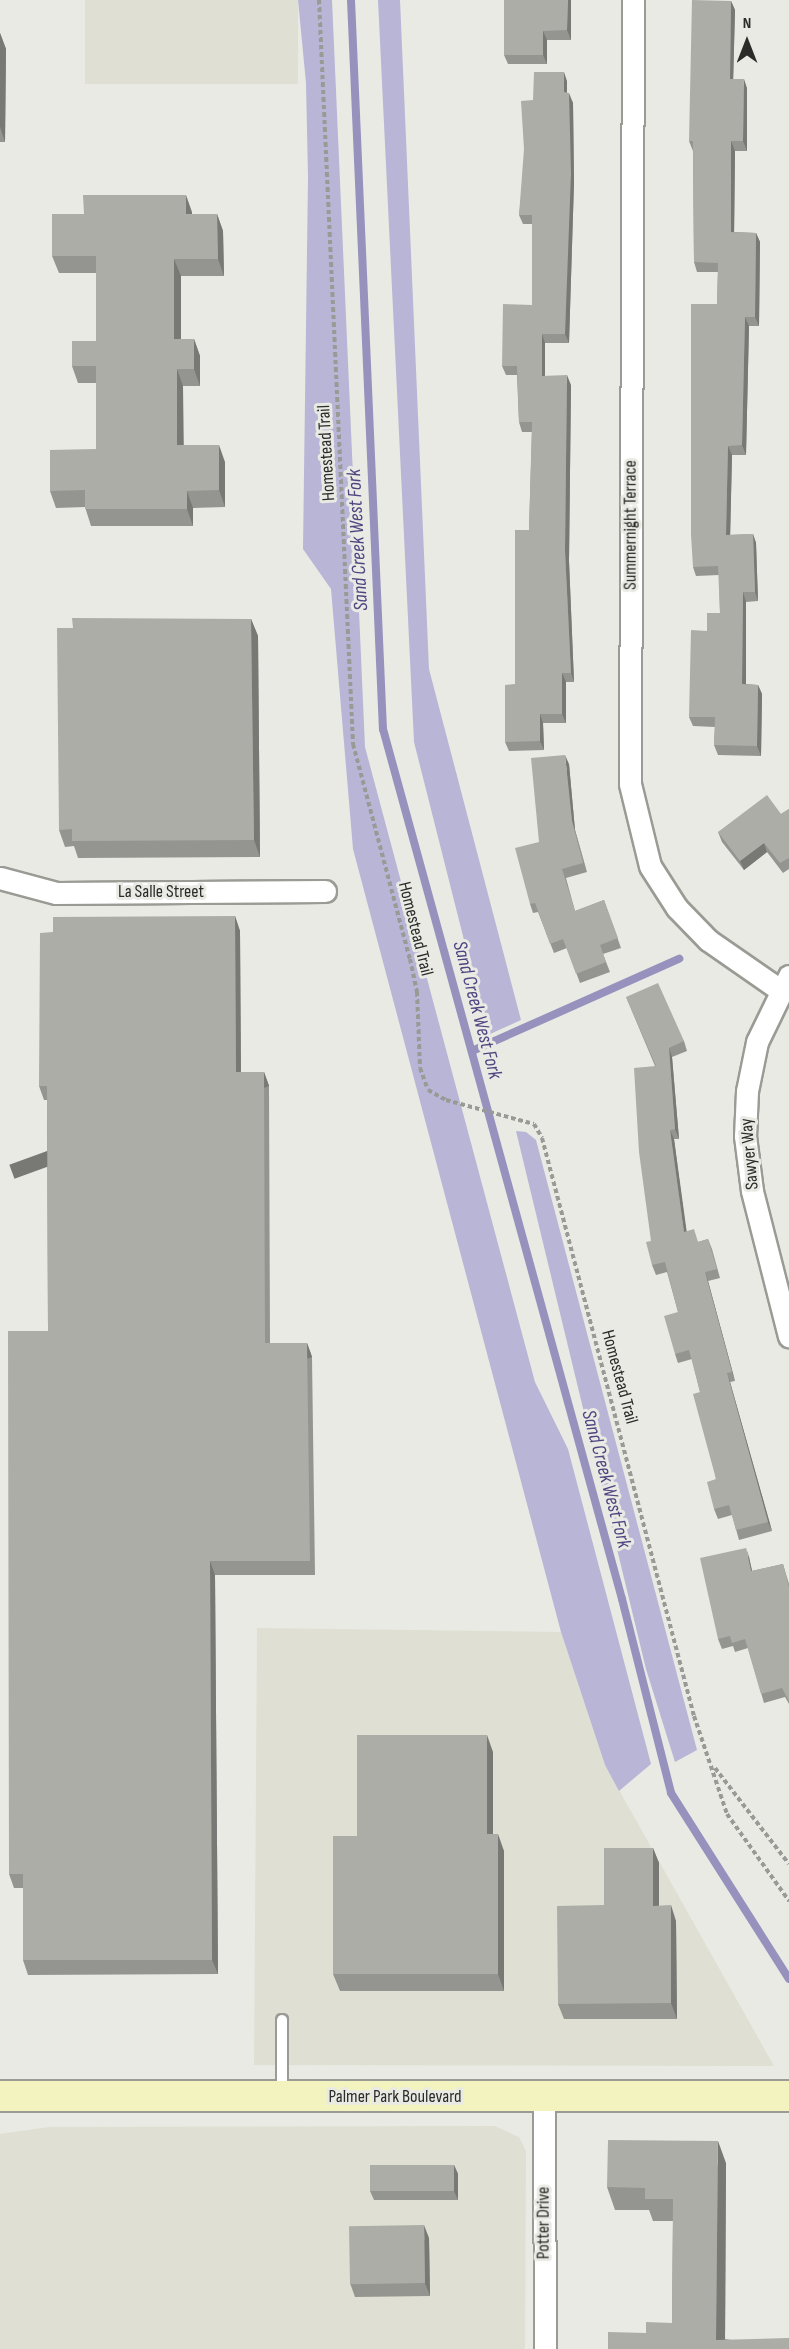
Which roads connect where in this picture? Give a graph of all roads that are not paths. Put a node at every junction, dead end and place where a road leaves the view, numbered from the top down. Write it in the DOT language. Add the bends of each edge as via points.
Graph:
graph roads {
  1 [pos="633,0"];
  2 [pos="0,878"];
  3 [pos="325,891"];
  4 [pos="784,983"];
  5 [pos="789,1336"];
  6 [pos="282,2020"];
  7 [pos="0,2096"];
  8 [pos="544,2096"];
  9 [pos="789,2096"];
  10 [pos="282,2097"];
  11 [pos="545,2349"];
  1 -- 4 [label="street, Summernight Terrace" via="630,784 650,866 677,908 708,940"];
  2 -- 3 [label="street, La Salle Street" via="56,893"];
  4 -- 5 [label="street, Sawyer Way" via="757,1042 747,1091 745,1136 752,1191"];
  6 -- 10 [label="lane"];
  7 -- 10 [label="main road, Palmer Park Boulevard"];
  8 -- 9 [label="main road, Palmer Park Boulevard"];
  8 -- 10 [label="main road, Palmer Park Boulevard"];
  8 -- 11 [label="street, Potter Drive"];
}
